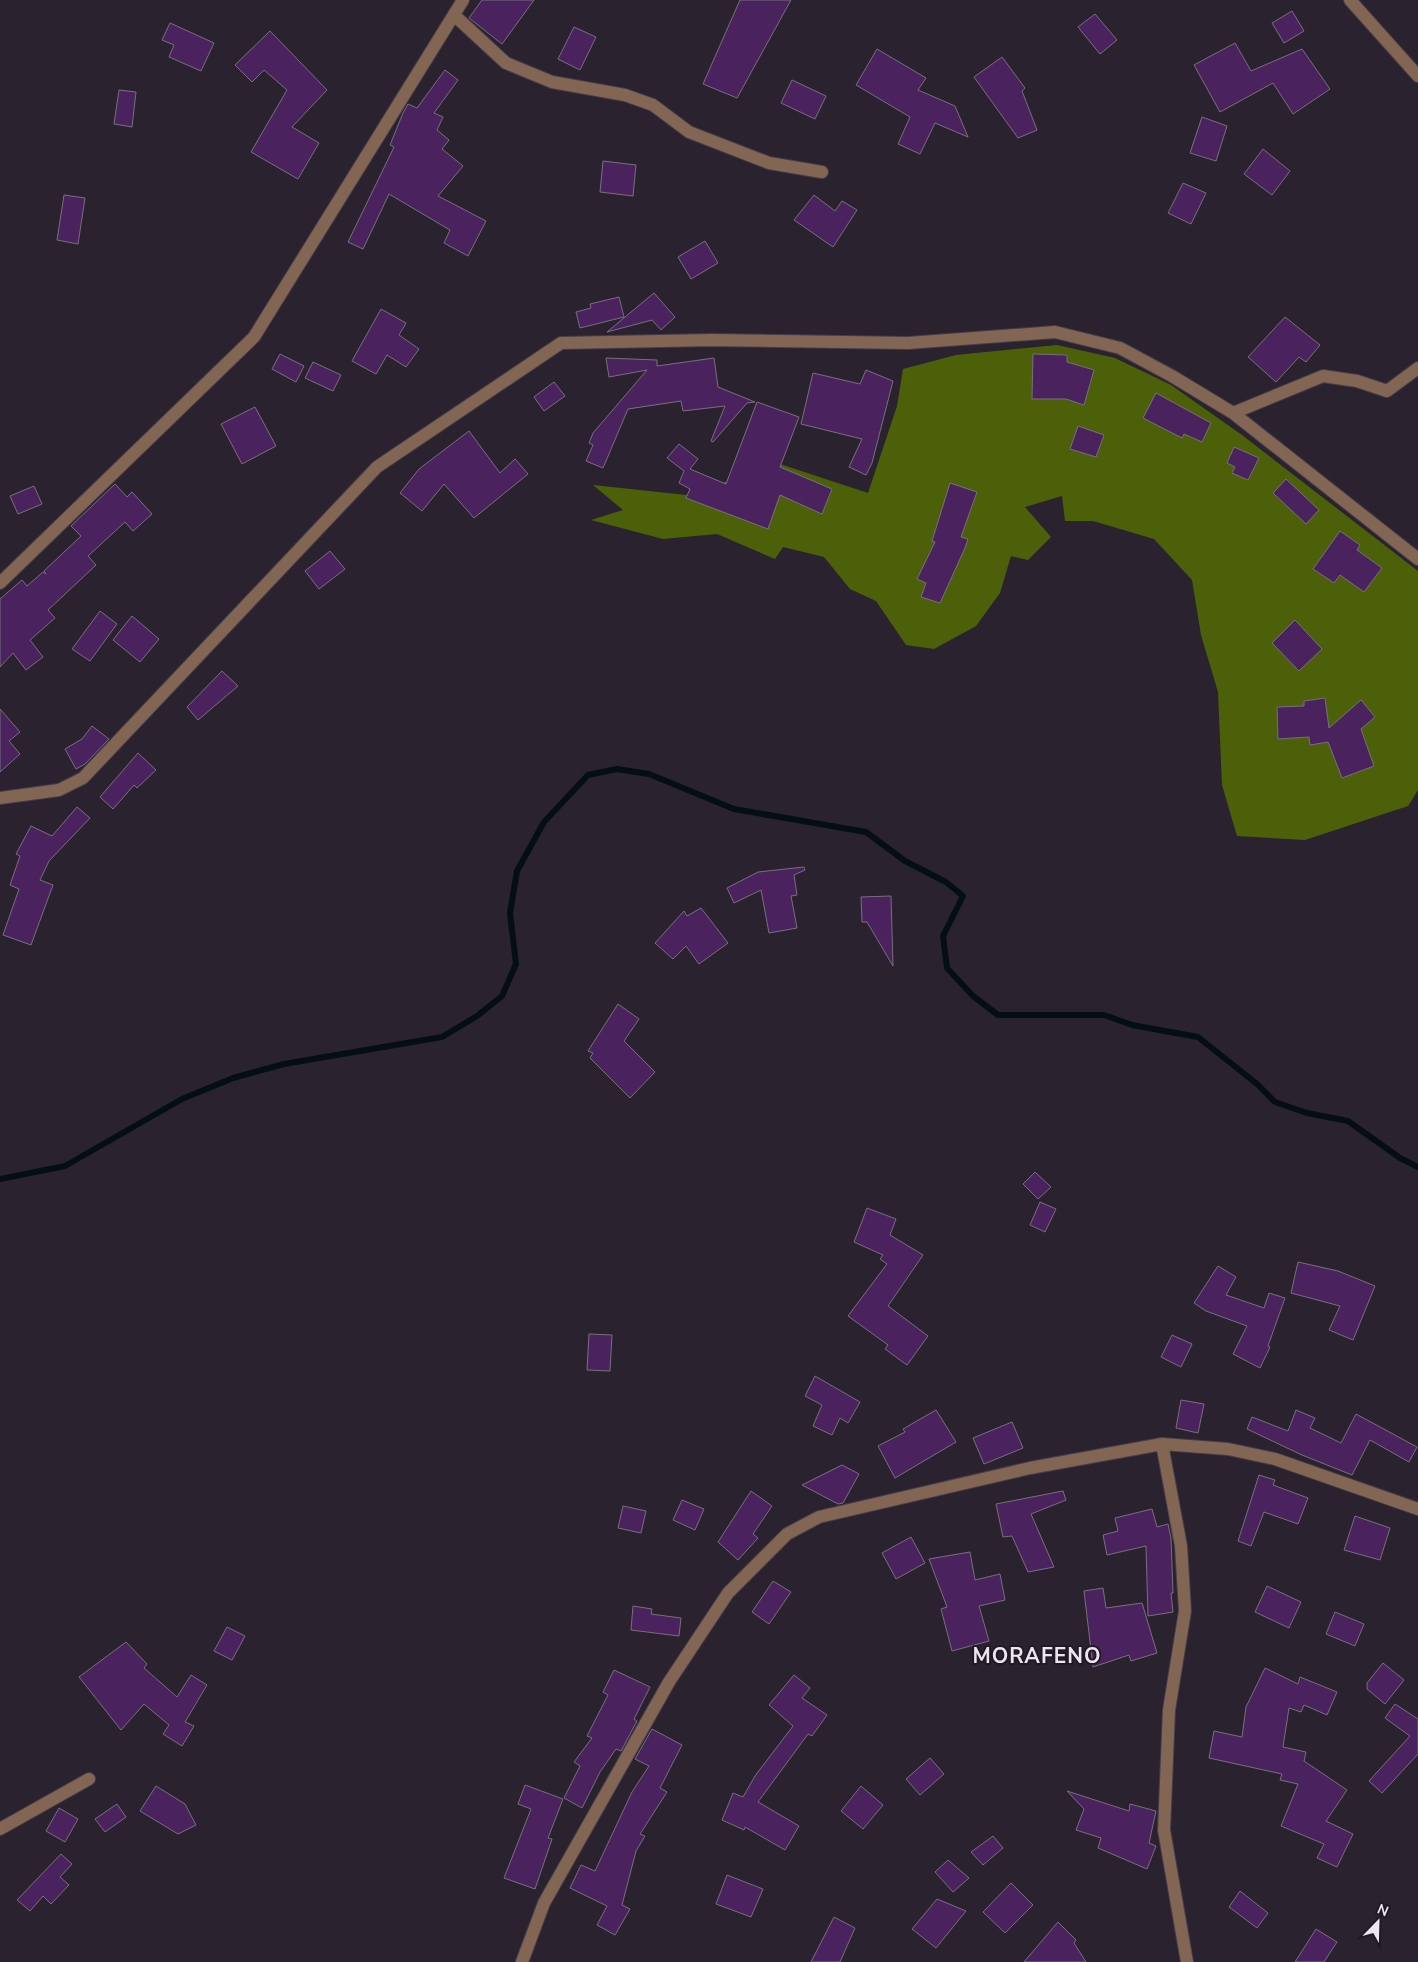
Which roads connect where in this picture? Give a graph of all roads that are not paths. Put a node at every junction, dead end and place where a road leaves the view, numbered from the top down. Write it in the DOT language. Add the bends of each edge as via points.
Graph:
graph roads {
  1 [pos="463,0"];
  2 [pos="1350,0"];
  3 [pos="454,15"];
  4 [pos="1418,76"];
  5 [pos="822,172"];
  6 [pos="1418,368"];
  7 [pos="1233,413"];
  8 [pos="1418,559"];
  9 [pos="0,583"];
  10 [pos="0,798"];
  11 [pos="1162,1444"];
  12 [pos="1418,1509"];
  13 [pos="89,1779"];
  14 [pos="0,1829"];
  15 [pos="522,1962"];
  16 [pos="1187,1962"];
  1 -- 3 [label="street"];
  2 -- 4 [label="street"];
  3 -- 5 [label="street" via="506,63 552,82 625,95 654,105 689,132 769,163"];
  3 -- 9 [label="street" via="254,337"];
  6 -- 7 [label="street" via="1387,391 1357,381 1323,376"];
  7 -- 8 [label="street"];
  7 -- 10 [label="street" via="1120,348 1055,332 908,344 711,340 561,343 377,467 84,778 59,790"];
  11 -- 12 [label="street" via="1228,1450 1274,1459"];
  11 -- 15 [label="street" via="1030,1468 828,1515 787,1534 728,1593 669,1682 544,1903"];
  11 -- 16 [label="street" via="1181,1546 1186,1611 1169,1710 1164,1830"];
  13 -- 14 [label="street"];
}
